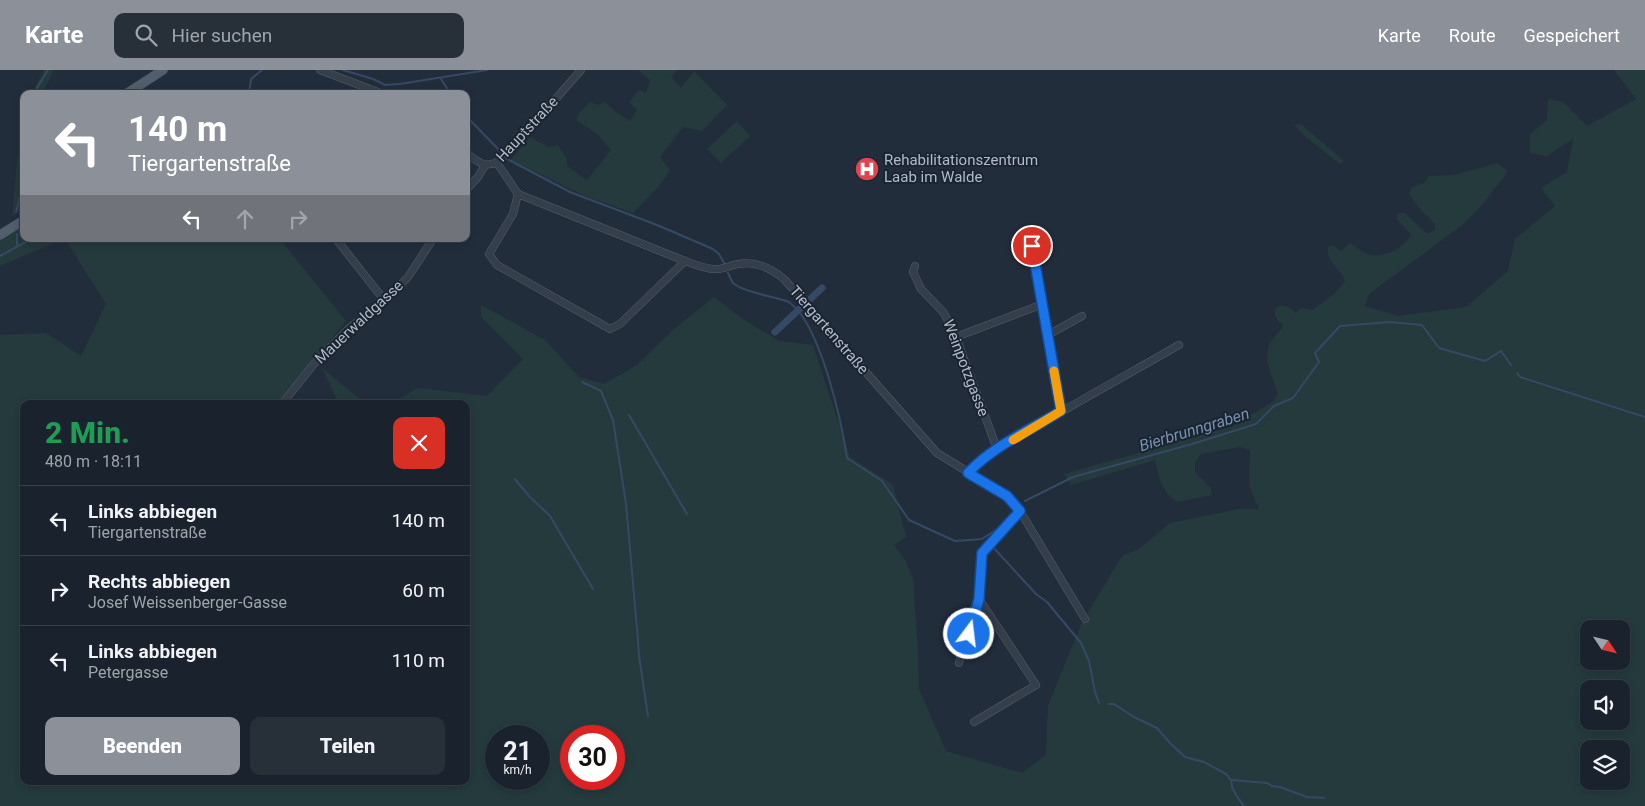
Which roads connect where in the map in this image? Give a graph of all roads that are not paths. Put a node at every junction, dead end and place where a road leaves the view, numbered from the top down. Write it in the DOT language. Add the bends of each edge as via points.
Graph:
graph roads {
  1 [pos="163,70"];
  2 [pos="320,70"];
  3 [pos="577,71"];
  4 [pos="132,90"];
  5 [pos="373,90"];
  6 [pos="470,156"];
  7 [pos="497,163"];
  8 [pos="485,165"];
  9 [pos="470,186"];
  10 [pos="518,194"];
  11 [pos="20,222"];
  12 [pos="0,235"];
  13 [pos="338,242"];
  14 [pos="431,242"];
  15 [pos="1032,246"];
  16 [pos="685,261"];
  17 [pos="915,266"];
  18 [pos="385,301"];
  19 [pos="1043,304"];
  20 [pos="1082,316"];
  21 [pos="1048,335"];
  22 [pos="956,337"];
  23 [pos="1180,345"];
  24 [pos="285,400"];
  25 [pos="1061,411"];
  26 [pos="997,449"];
  27 [pos="968,473"];
  28 [pos="1020,511"];
  29 [pos="979,599"];
  30 [pos="1085,619"];
  31 [pos="959,663"];
  32 [pos="974,722"];
  1 -- 4 [label="main road"];
  2 -- 5 [label="street"];
  3 -- 7 [label="street, Hauptstraße"];
  6 -- 8 [label="street, Hauptstraße"];
  7 -- 8 [label="street, Hauptstraße"];
  7 -- 10 [label="street"];
  8 -- 9 [label="street"];
  10 -- 16 [label="street, Tiergartenstraße"];
  10 -- 16 [label="street" via="513,214 489,254 497,264 610,329 620,324"];
  11 -- 12 [label="main road"];
  13 -- 18 [label="street"];
  14 -- 18 [label="street, Mauerwaldgasse" via="408,277"];
  15 -- 19 [label="street"];
  16 -- 27 [label="street, Tiergartenstraße" via="704,268 752,264 774,271 937,453"];
  17 -- 22 [label="street, Weinpotzgasse" via="921,289 944,313"];
  18 -- 24 [label="street, Mauerwaldgasse" via="348,329"];
  19 -- 21 [label="street"];
  19 -- 22 [label="street"];
  20 -- 21 [label="street"];
  21 -- 25 [label="street"];
  22 -- 26 [label="street, Weinpotzgasse"];
  23 -- 25 [label="street"];
  25 -- 26 [label="street"];
  26 -- 27 [label="street"];
  27 -- 28 [label="street, Tiergartenstraße" via="1007,496"];
  28 -- 29 [label="street" via="982,553"];
  28 -- 30 [label="street, Tiergartenstraße"];
  29 -- 31 [label="street"];
  29 -- 32 [label="street" via="1036,685"];
}
